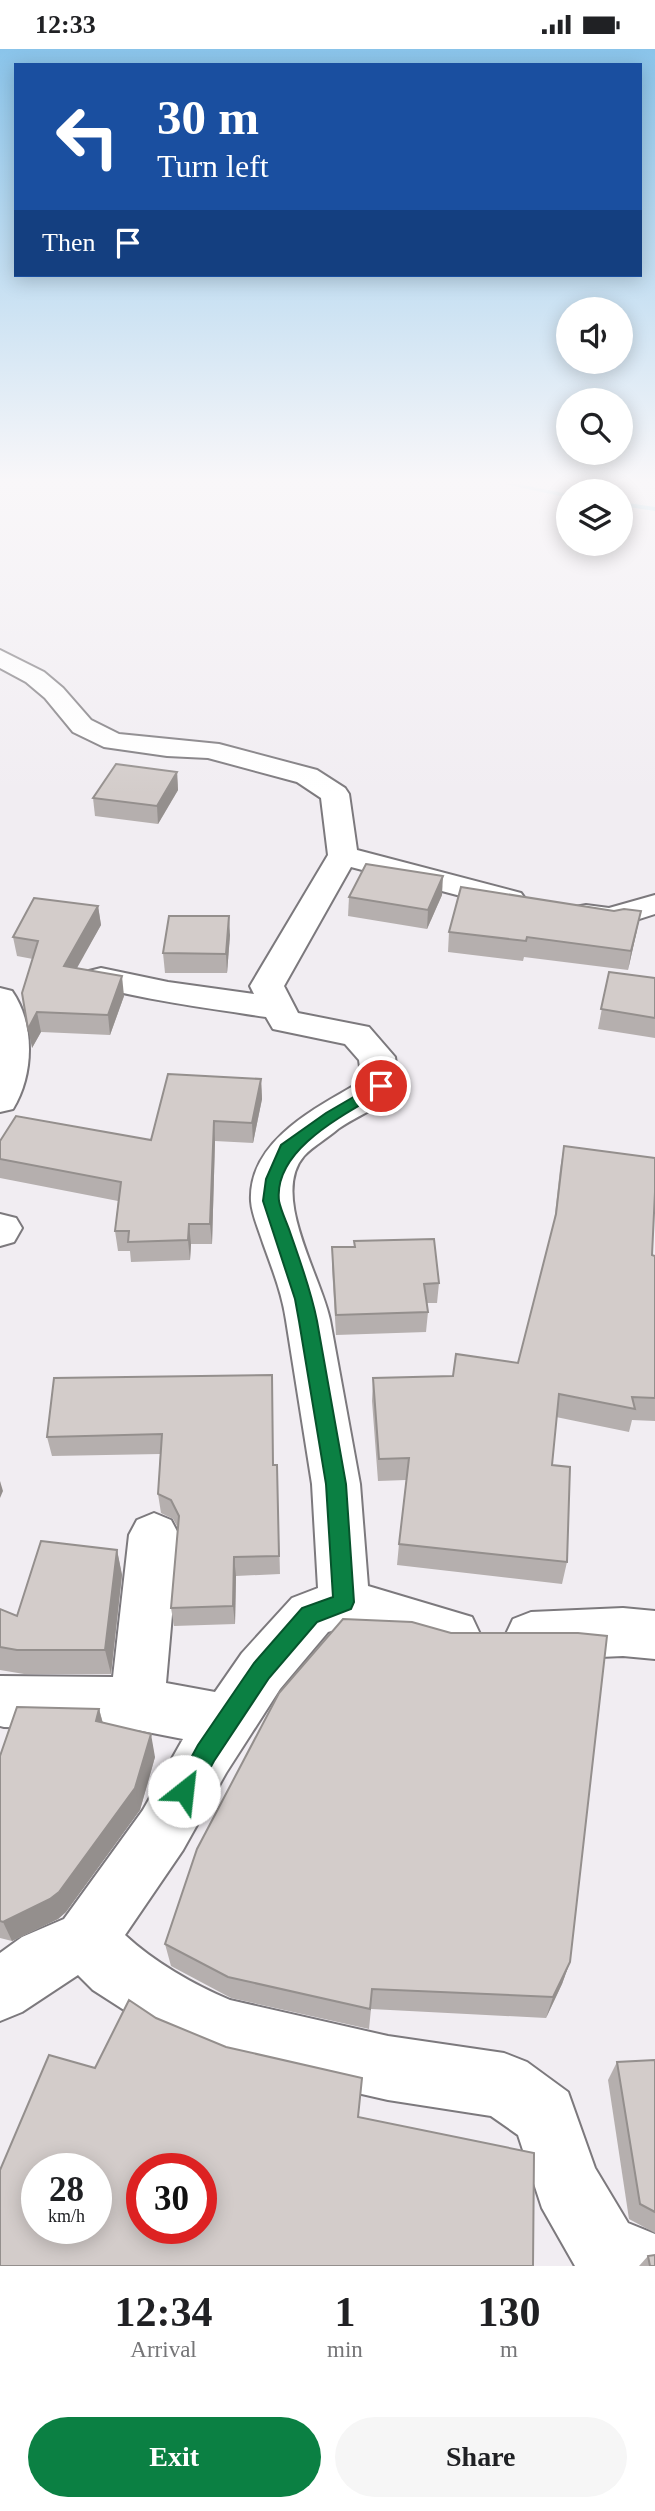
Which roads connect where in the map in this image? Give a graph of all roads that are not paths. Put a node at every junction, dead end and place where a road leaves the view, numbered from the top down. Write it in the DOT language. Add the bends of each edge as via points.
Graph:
graph roads {
  1 [pos="0,657"];
  2 [pos="343,855"];
  3 [pos="655,904"];
  4 [pos="101,978"];
  5 [pos="0,998"];
  6 [pos="278,1009"];
  7 [pos="0,1100"];
  8 [pos="154,1535"];
  9 [pos="344,1602"];
  10 [pos="655,1635"];
  11 [pos="4,1701"];
  12 [pos="137,1704"];
  13 [pos="227,1721"];
  14 [pos="85,1940"];
  15 [pos="0,1990"];
  16 [pos="648,2266"];
  1 -- 2 [label="street" via="35,677 82,726 113,741 209,750 307,776 335,793"];
  2 -- 3 [label="street" via="550,909 611,918"];
  2 -- 6 [label="street" via="267,986"];
  4 -- 6 [label="street"];
  5 -- 7 [label="street" via="12,1049"];
  6 -- 9 [label="street" via="285,1021 357,1035 377,1057 381,1086 287,1149 274,1179 271,1201 304,1299 336,1484"];
  8 -- 12 [label="street"];
  9 -- 10 [label="street" via="448,1634"];
  9 -- 13 [label="street" via="310,1615 261,1671"];
  11 -- 12 [label="street"];
  12 -- 13 [label="street"];
  13 -- 14 [label="street" via="163,1830"];
  14 -- 15 [label="street" via="44,1959"];
  14 -- 16 [label="street" via="115,1968 185,2013 229,2032 388,2068 504,2084 545,2115 566,2184 604,2249"];
}
